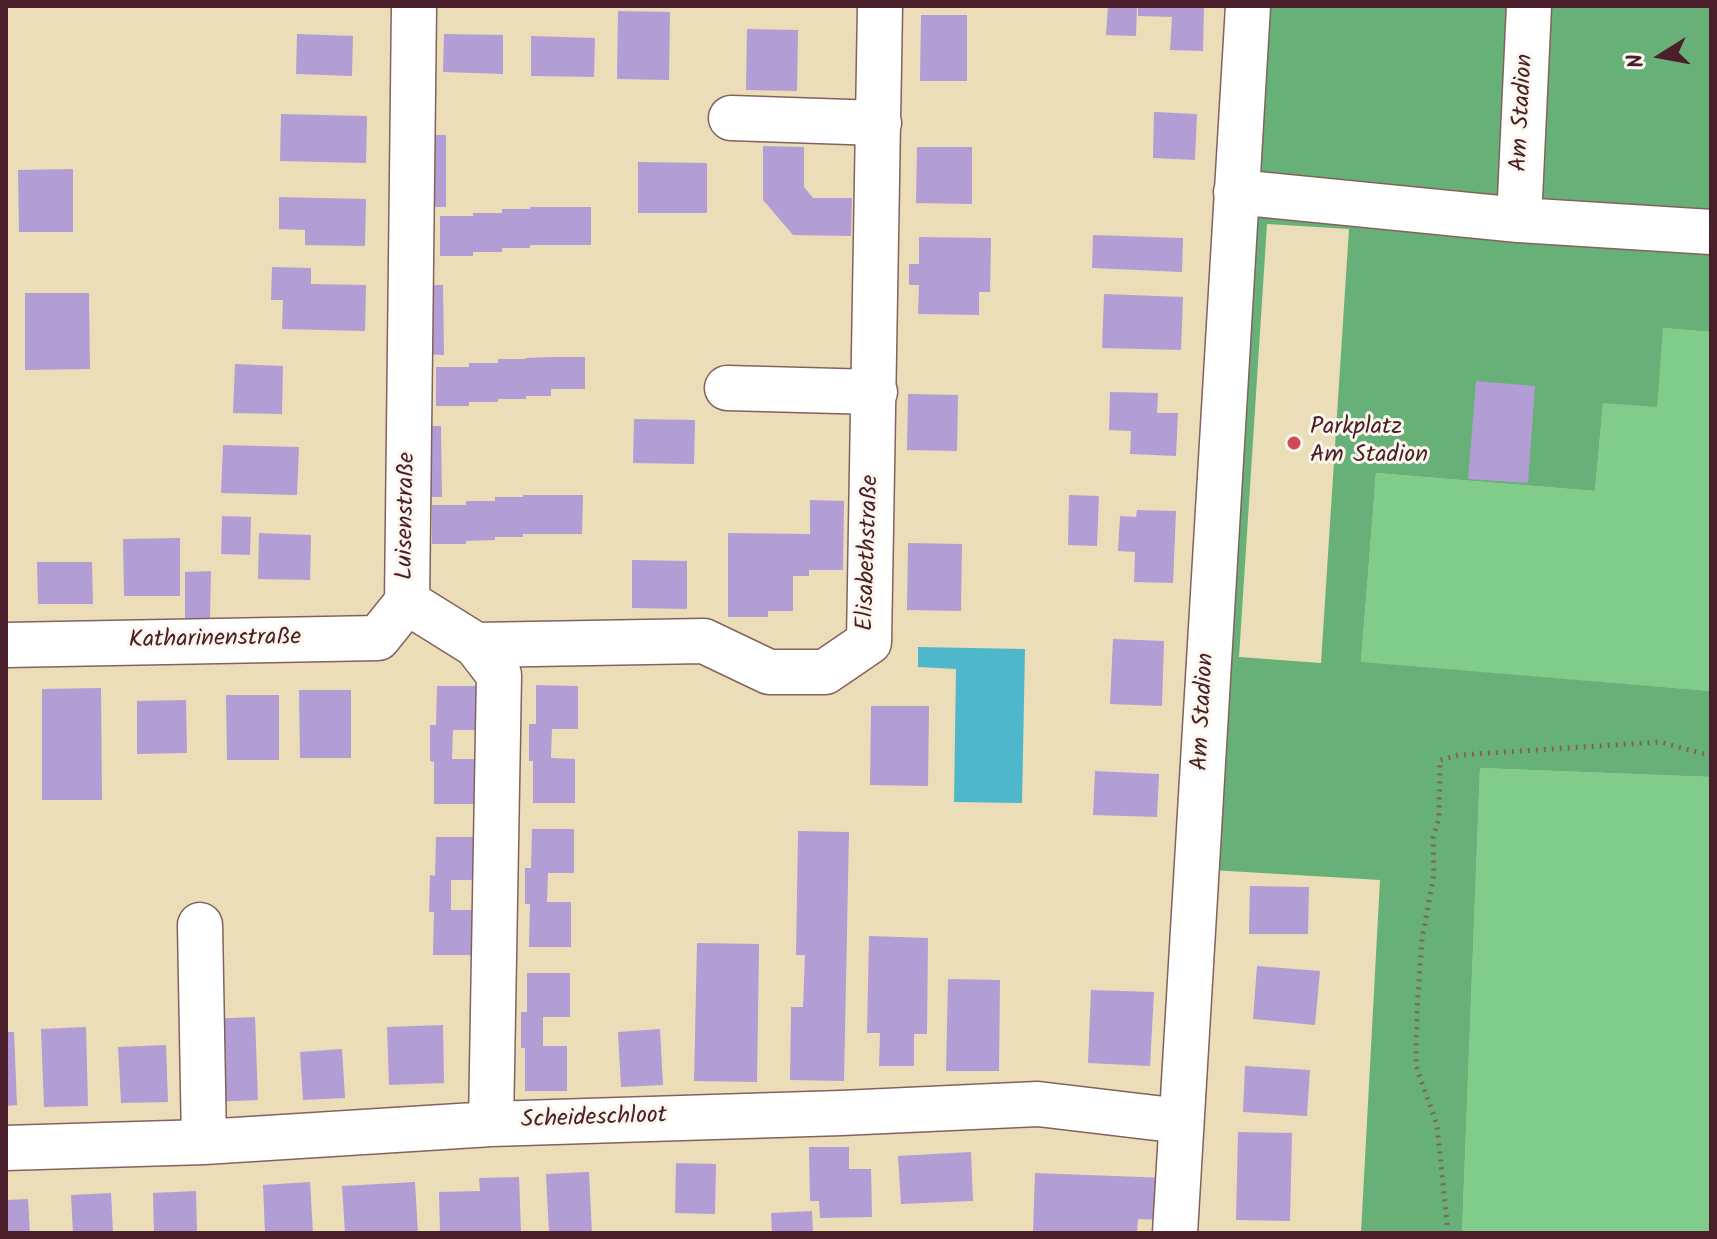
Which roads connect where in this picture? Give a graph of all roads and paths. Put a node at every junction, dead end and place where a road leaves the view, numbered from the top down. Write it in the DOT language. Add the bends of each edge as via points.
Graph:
graph roads {
  1 [pos="414,6"];
  2 [pos="880,6"];
  3 [pos="1248,6"];
  4 [pos="1529,6"];
  5 [pos="731,118"];
  6 [pos="879,123"];
  7 [pos="1236,192"];
  8 [pos="1519,220"];
  9 [pos="1711,232"];
  10 [pos="727,388"];
  11 [pos="875,392"];
  12 [pos="407,602"];
  13 [pos="6,645"];
  14 [pos="476,645"];
  15 [pos="1711,756"];
  16 [pos="200,925"];
  17 [pos="1181,1121"];
  18 [pos="491,1124"];
  19 [pos="204,1142"];
  20 [pos="6,1148"];
  21 [pos="1175,1233"];
  22 [pos="1448,1233"];
  1 -- 12 [label="street, Luisenstraße"];
  2 -- 6 [label="street, Elisabethstraße"];
  3 -- 7 [label="street, Am Stadion"];
  4 -- 8 [label="street, Am Stadion"];
  5 -- 6 [label="street"];
  6 -- 11 [label="street, Elisabethstraße"];
  7 -- 8 [label="street"];
  7 -- 17 [label="street, Am Stadion"];
  8 -- 9 [label="street"];
  10 -- 11 [label="street"];
  11 -- 14 [label="street, Elisabethstraße" via="869,642 825,672 769,672 704,641"];
  12 -- 13 [label="street, Katharinenstraße" via="378,638"];
  12 -- 14 [label="street, Luisenstraße"];
  14 -- 18 [label="street, Luisenstraße" via="499,675"];
  15 -- 22 [label="path" via="1660,742 1440,760 1416,1066 1437,1125"];
  16 -- 19 [label="street"];
  17 -- 18 [label="street, Scheideschloot" via="1038,1104"];
  17 -- 21 [label="street, Am Stadion"];
  18 -- 19 [label="street, Scheideschloot"];
  19 -- 20 [label="street, Scheideschloot"];
}
